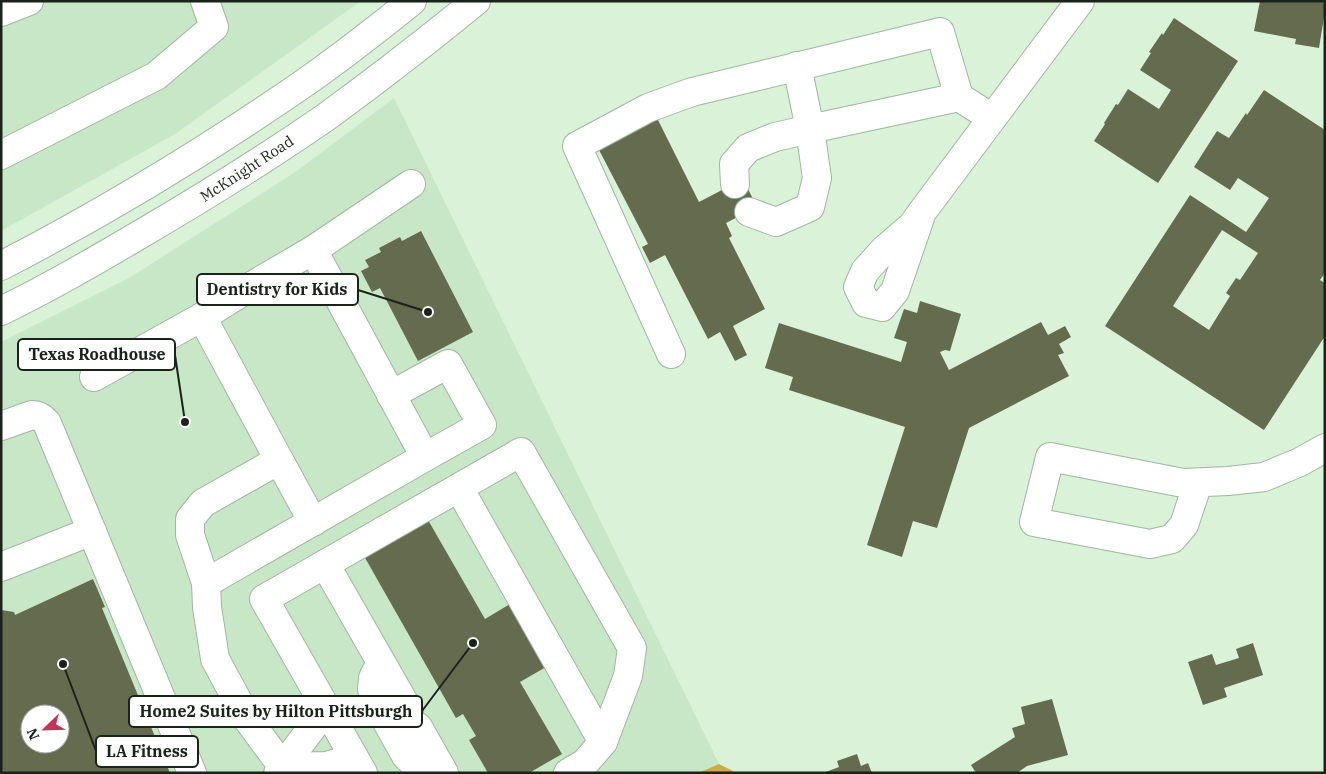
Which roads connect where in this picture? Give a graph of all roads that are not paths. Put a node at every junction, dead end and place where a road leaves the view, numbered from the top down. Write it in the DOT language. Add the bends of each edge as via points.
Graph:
graph roads {
  1 [pos="29,1"];
  2 [pos="205,1"];
  3 [pos="412,1"];
  4 [pos="476,1"];
  5 [pos="1080,1"];
  6 [pos="1,12"];
  7 [pos="797,66"];
  8 [pos="959,97"];
  9 [pos="992,118"];
  10 [pos="810,129"];
  11 [pos="1,155"];
  12 [pos="411,184"];
  13 [pos="735,184"];
  14 [pos="749,212"];
  15 [pos="922,212"];
  16 [pos="313,250"];
  17 [pos="1,266"];
  18 [pos="1,311"];
  19 [pos="202,317"];
  20 [pos="670,354"];
  21 [pos="94,377"];
  22 [pos="391,395"];
  23 [pos="1,426"];
  24 [pos="1325,448"];
  25 [pos="425,457"];
  26 [pos="279,460"];
  27 [pos="1198,482"];
  28 [pos="459,488"];
  29 [pos="313,522"];
  30 [pos="92,531"];
  31 [pos="325,564"];
  32 [pos="1,568"];
  33 [pos="206,583"];
  34 [pos="381,662"];
  35 [pos="326,709"];
  36 [pos="603,742"];
  37 [pos="359,765"];
  38 [pos="281,770"];
  39 [pos="443,770"];
  40 [pos="192,773"];
  41 [pos="568,773"];
  1 -- 6 [label="main road"];
  2 -- 11 [label="main road" via="214,27 156,76"];
  3 -- 17 [label="main road" via="302,85 219,140 57,237"];
  4 -- 18 [label="main road, McKnight Road" via="383,75 266,157 85,267"];
  5 -- 9 [label="main road"];
  7 -- 8 [label="main road" via="940,32"];
  7 -- 10 [label="main road"];
  7 -- 20 [label="main road" via="692,92 648,108 577,146"];
  8 -- 9 [label="main road"];
  8 -- 10 [label="main road"];
  9 -- 15 [label="main road"];
  10 -- 13 [label="main road" via="775,137 748,148 734,164"];
  10 -- 14 [label="main road" via="817,178 810,208 776,222"];
  12 -- 16 [label="main road"];
  16 -- 19 [label="main road"];
  16 -- 22 [label="main road"];
  19 -- 21 [label="main road"];
  19 -- 26 [label="main road"];
  22 -- 25 [label="main road"];
  22 -- 25 [label="main road" via="448,364 482,425"];
  23 -- 30 [label="main road" via="32,415 43,418"];
  24 -- 27 [label="main road" via="1264,477"];
  25 -- 29 [label="main road"];
  26 -- 29 [label="main road"];
  26 -- 33 [label="main road" via="203,503 190,519 190,535"];
  27 -- 27 [label="main road" via="1183,483 1050,457 1034,522 1150,544 1172,538 1184,525"];
  28 -- 31 [label="main road"];
  28 -- 36 [label="main road"];
  28 -- 36 [label="main road" via="521,452 632,648 628,676"];
  29 -- 33 [label="main road"];
  30 -- 32 [label="main road"];
  30 -- 40 [label="main road"];
  31 -- 34 [label="main road"];
  31 -- 35 [label="main road" via="264,599"];
  33 -- 38 [label="main road" via="215,659 248,720"];
  34 -- 39 [label="main road"];
  34 -- 39 [label="main road" via="372,678 375,701 406,756 418,766"];
  35 -- 37 [label="main road"];
  35 -- 38 [label="main road"];
  36 -- 41 [label="main road" via="585,763"];
  37 -- 38 [label="main road"];
}
